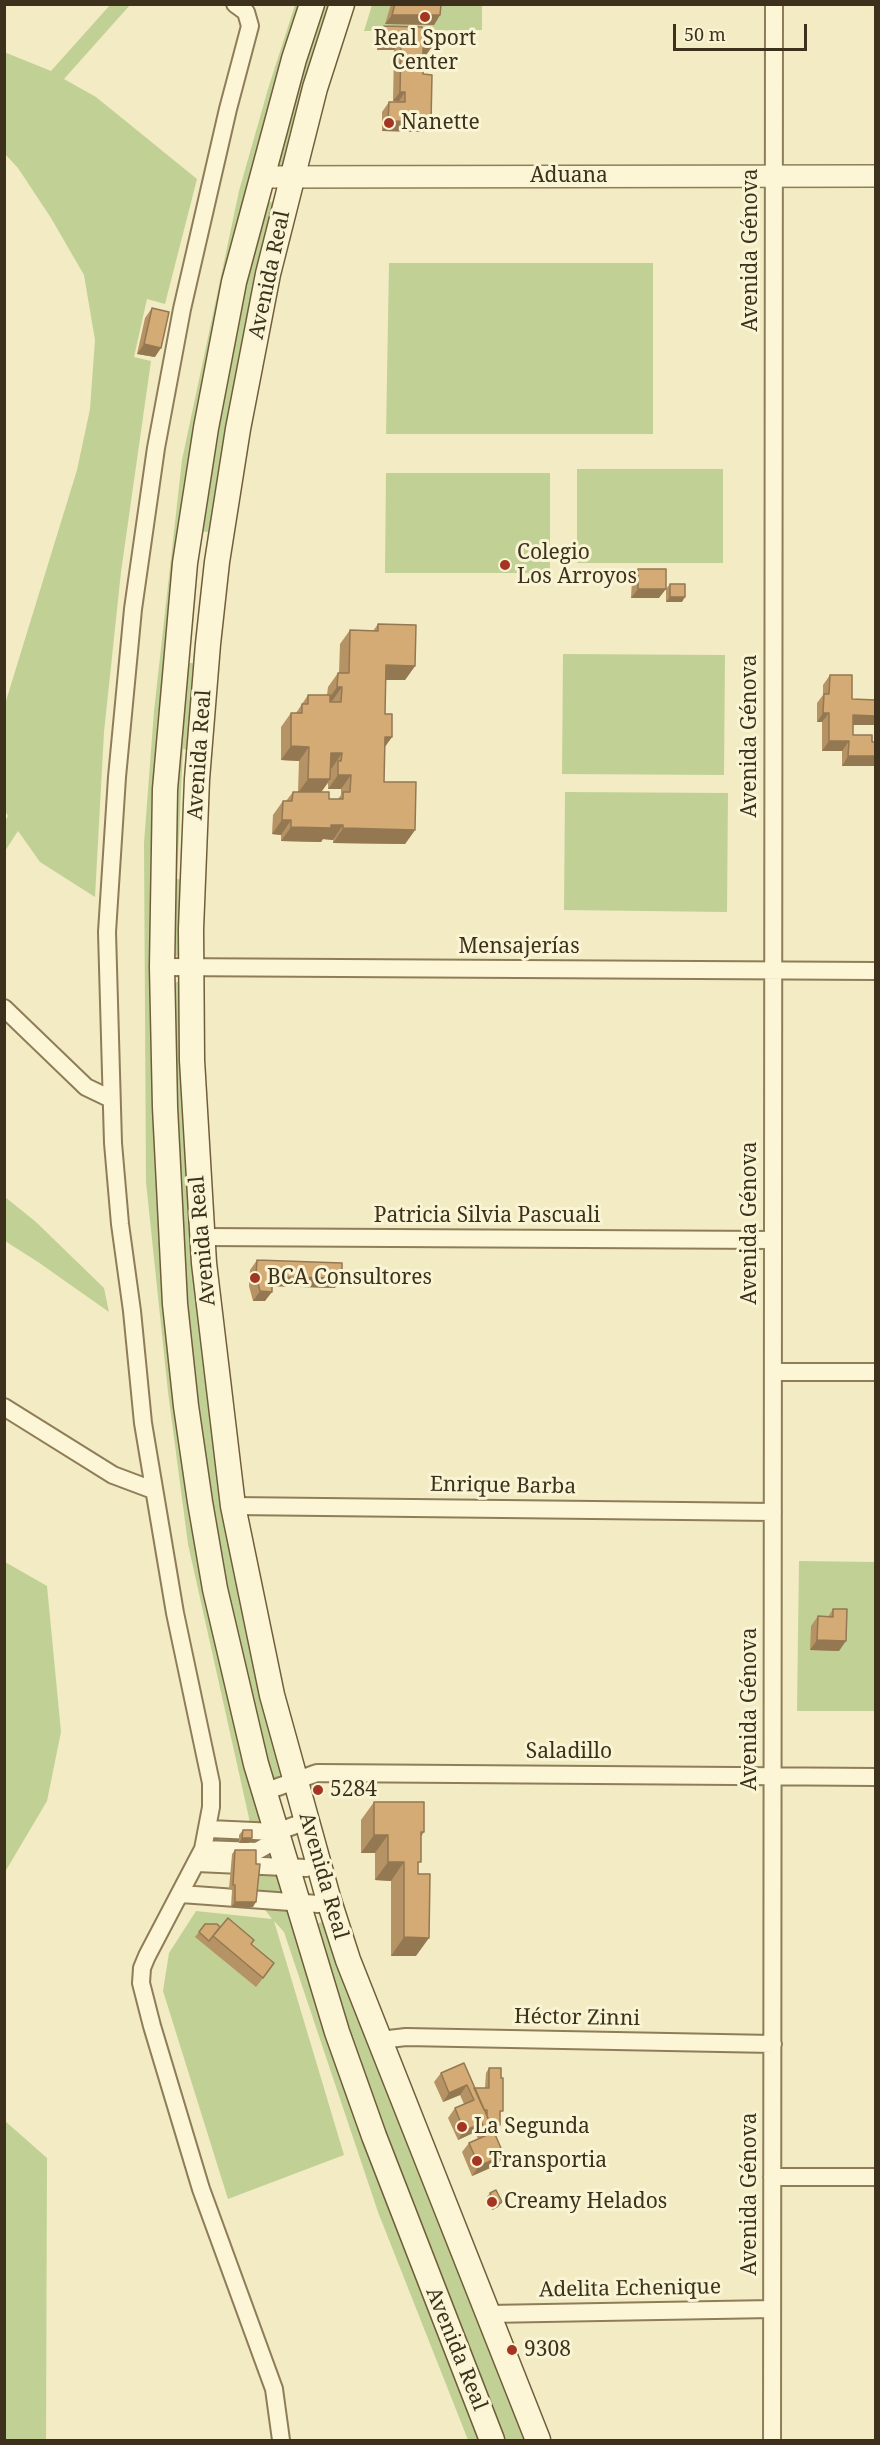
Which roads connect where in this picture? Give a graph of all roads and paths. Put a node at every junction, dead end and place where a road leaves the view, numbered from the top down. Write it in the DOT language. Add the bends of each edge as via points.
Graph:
graph roads {
  1 [pos="235,4"];
  2 [pos="312,4"];
  3 [pos="342,4"];
  4 [pos="774,4"];
  5 [pos="292,176"];
  6 [pos="774,176"];
  7 [pos="876,176"];
  8 [pos="262,177"];
  9 [pos="162,967"];
  10 [pos="191,968"];
  11 [pos="772,971"];
  12 [pos="876,971"];
  13 [pos="4,1008"];
  14 [pos="111,1099"];
  15 [pos="202,1237"];
  16 [pos="772,1240"];
  17 [pos="773,1372"];
  18 [pos="876,1372"];
  19 [pos="4,1407"];
  20 [pos="153,1490"];
  21 [pos="233,1506"];
  22 [pos="773,1512"];
  23 [pos="773,1776"];
  24 [pos="876,1777"];
  25 [pos="295,1780"];
  26 [pos="264,1791"];
  27 [pos="307,1821"];
  28 [pos="209,1829"];
  29 [pos="276,1832"];
  30 [pos="200,1856"];
  31 [pos="319,1863"];
  32 [pos="287,1867"];
  33 [pos="181,1894"];
  34 [pos="329,1901"];
  35 [pos="298,1903"];
  36 [pos="380,2040"];
  37 [pos="773,2044"];
  38 [pos="772,2177"];
  39 [pos="876,2177"];
  40 [pos="772,2309"];
  41 [pos="488,2314"];
  42 [pos="280,2440"];
  43 [pos="492,2440"];
  44 [pos="538,2440"];
  45 [pos="772,2440"];
  1 -- 14 [label="street" via="246,12 250,26 182,309 156,448 133,609 107,932"];
  2 -- 8 [label="main road, Avenida Real"];
  3 -- 5 [label="main road, Avenida Real"];
  4 -- 6 [label="street, Avenida Génova"];
  5 -- 6 [label="street, Aduana"];
  5 -- 8 [label="street, Aduana"];
  5 -- 10 [label="main road, Avenida Real" via="240,418 217,562 197,779"];
  6 -- 7 [label="street, Aduana"];
  6 -- 11 [label="street, Avenida Génova"];
  8 -- 9 [label="main road, Avenida Real" via="230,304 185,563 165,789"];
  9 -- 10 [label="street, Mensajerías"];
  9 -- 26 [label="main road, Avenida Real" via="171,1232 186,1406 215,1589"];
  10 -- 11 [label="street, Mensajerías"];
  10 -- 15 [label="main road, Avenida Real"];
  11 -- 12 [label="street, Mensajerías"];
  11 -- 16 [label="street, Avenida Génova"];
  13 -- 14 [label="street" via="86,1087"];
  14 -- 20 [label="street" via="120,1224"];
  15 -- 16 [label="street, Patricia Silvia Pascuali"];
  15 -- 21 [label="main road, Avenida Real"];
  16 -- 17 [label="street, Avenida Génova"];
  17 -- 18 [label="street"];
  17 -- 22 [label="street, Avenida Génova"];
  19 -- 20 [label="street" via="113,1475"];
  20 -- 28 [label="street" via="211,1783"];
  21 -- 22 [label="street, Enrique Barba"];
  21 -- 25 [label="main road, Avenida Real" via="272,1695"];
  22 -- 23 [label="street, Avenida Génova"];
  23 -- 24 [label="street, Saladillo"];
  23 -- 25 [label="street, Saladillo" via="317,1773"];
  23 -- 37 [label="street, Avenida Génova"];
  25 -- 26 [label="street, Saladillo"];
  25 -- 27 [label="main road, Avenida Real"];
  26 -- 29 [label="main road, Avenida Real"];
  27 -- 29 [label="street"];
  27 -- 31 [label="main road, Avenida Real"];
  28 -- 29 [label="street"];
  28 -- 30 [label="street"];
  29 -- 30 [label="street" via="257,1851"];
  29 -- 32 [label="main road, Avenida Real"];
  30 -- 32 [label="street"];
  30 -- 33 [label="street"];
  31 -- 32 [label="street" via="306,1868"];
  31 -- 34 [label="main road, Avenida Real"];
  32 -- 35 [label="main road, Avenida Real"];
  33 -- 35 [label="street"];
  33 -- 42 [label="street" via="147,1956 141,1983 201,2189 274,2389"];
  34 -- 35 [label="street"];
  34 -- 36 [label="main road, Avenida Real"];
  35 -- 43 [label="main road, Avenida Real" via="374,2136"];
  36 -- 37 [label="street, Héctor Zinni" via="406,2037"];
  36 -- 41 [label="main road, Avenida Real"];
  37 -- 38 [label="street, Avenida Génova"];
  38 -- 39 [label="street"];
  38 -- 40 [label="street, Avenida Génova"];
  40 -- 41 [label="street, Adelita Echenique"];
  40 -- 45 [label="street, Avenida Génova"];
  41 -- 44 [label="main road, Avenida Real"];
}
